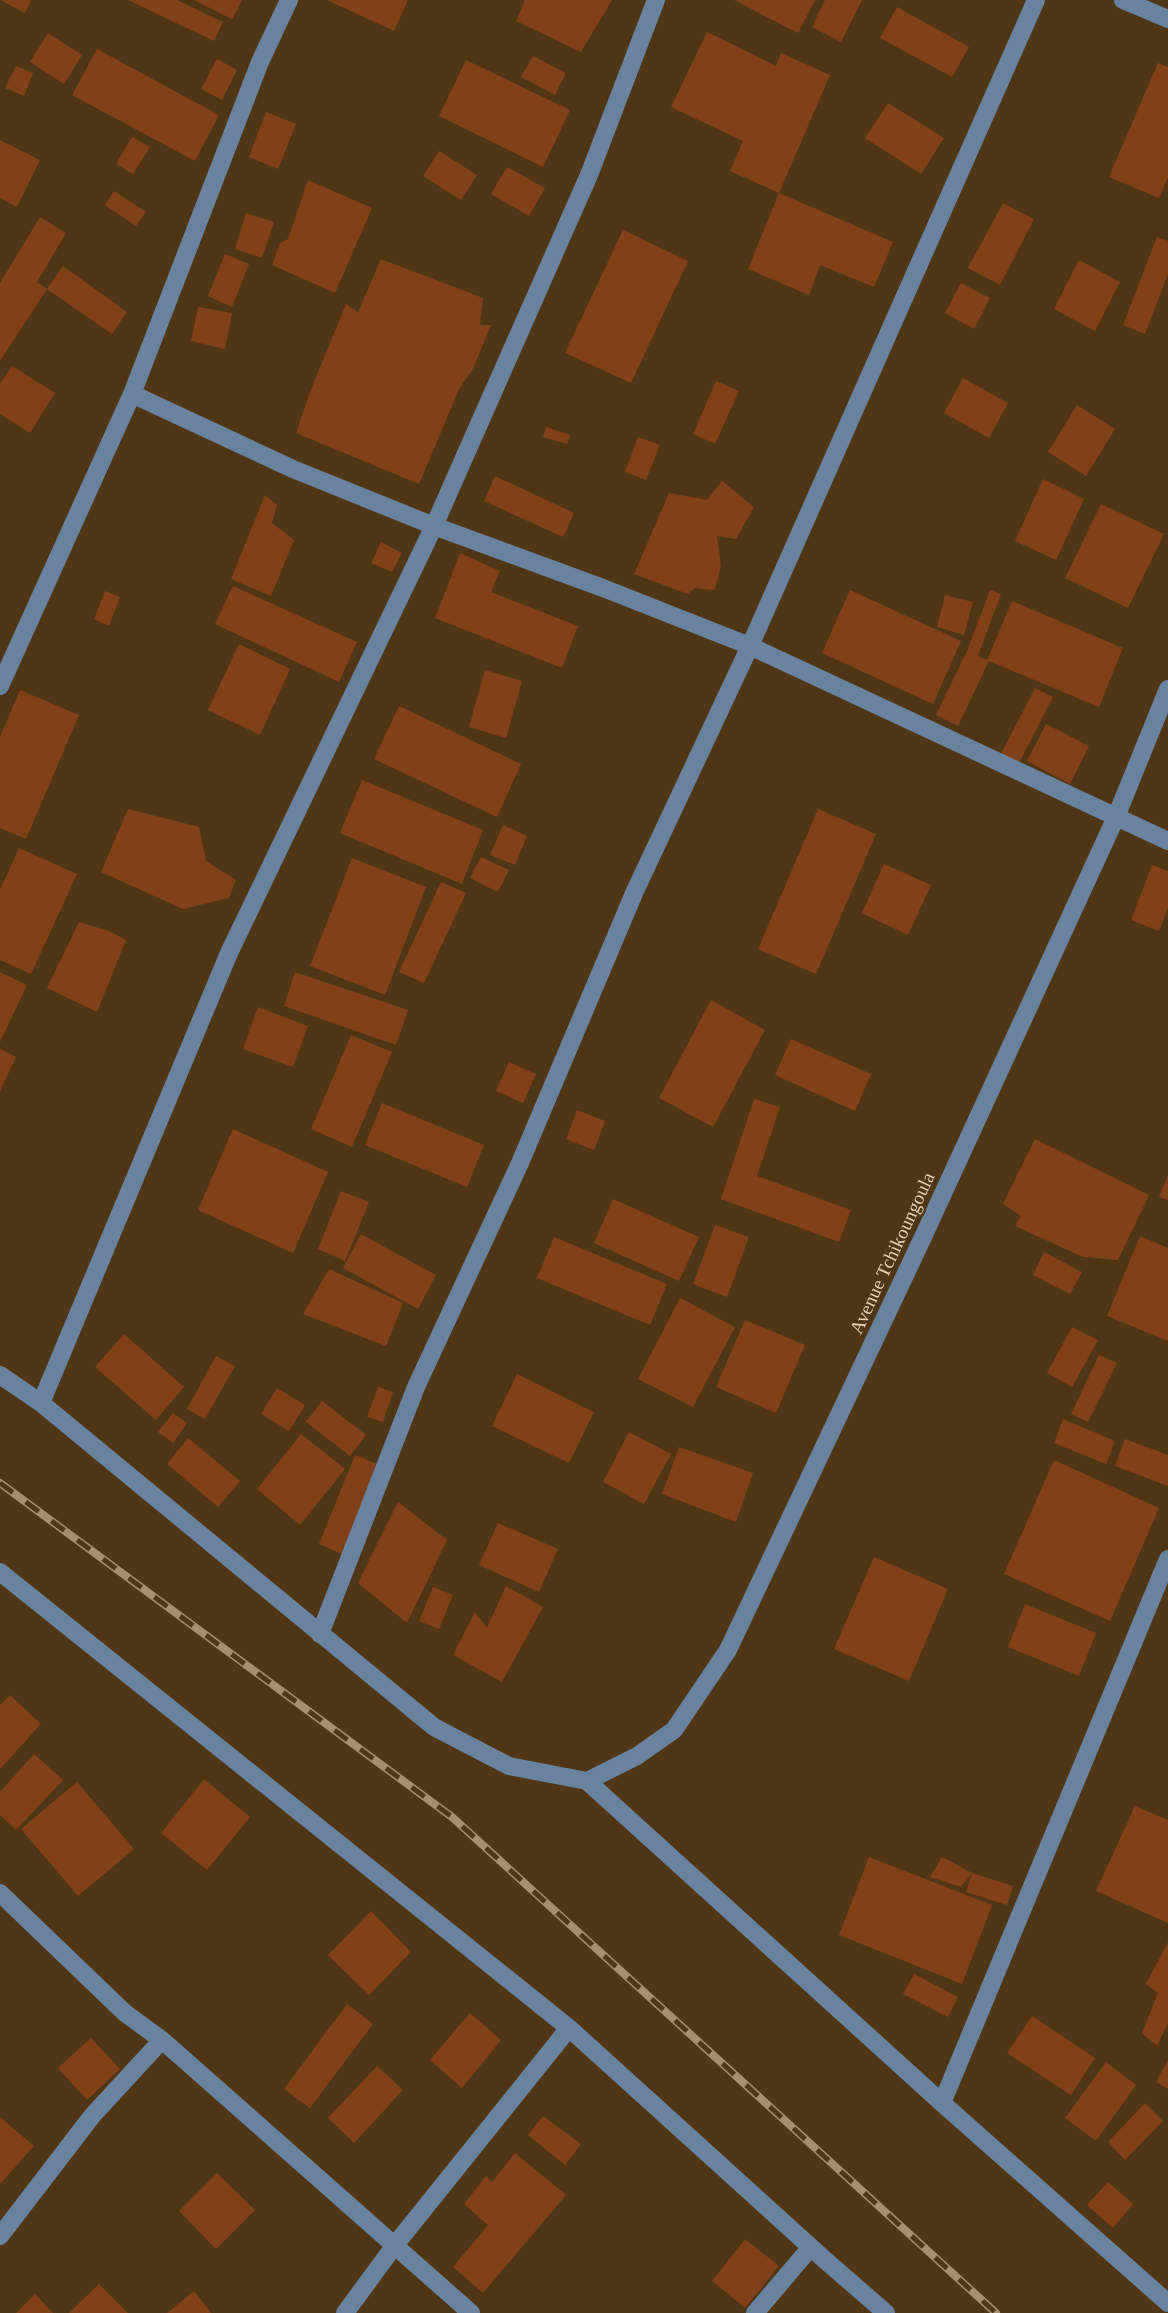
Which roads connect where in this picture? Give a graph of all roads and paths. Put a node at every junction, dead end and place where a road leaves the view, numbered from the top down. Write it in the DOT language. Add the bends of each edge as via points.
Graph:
graph roads {
  1 [pos="289,0"];
  2 [pos="656,0"];
  3 [pos="1036,0"];
  4 [pos="1123,0"];
  5 [pos="1168,19"];
  6 [pos="132,394"];
  7 [pos="434,526"];
  8 [pos="750,646"];
  9 [pos="0,686"];
  10 [pos="1168,690"];
  11 [pos="1116,817"];
  12 [pos="1168,841"];
  13 [pos="0,1375"];
  14 [pos="41,1404"];
  15 [pos="1168,1559"];
  16 [pos="0,1572"];
  17 [pos="320,1634"];
  18 [pos="587,1781"];
  19 [pos="0,1893"];
  20 [pos="569,2028"];
  21 [pos="162,2040"];
  22 [pos="942,2103"];
  23 [pos="0,2236"];
  24 [pos="396,2245"];
  25 [pos="811,2247"];
  26 [pos="1168,2303"];
  27 [pos="345,2313"];
  28 [pos="471,2313"];
  29 [pos="755,2313"];
  30 [pos="886,2313"];
  1 -- 6 [label="street" via="260,62"];
  2 -- 7 [label="street" via="589,175"];
  3 -- 8 [label="street"];
  4 -- 5 [label="street"];
  6 -- 7 [label="street" via="293,469"];
  6 -- 9 [label="street"];
  7 -- 8 [label="street"];
  7 -- 14 [label="street" via="229,953"];
  8 -- 11 [label="street"];
  8 -- 17 [label="street" via="635,891 520,1163 416,1387"];
  10 -- 11 [label="street, Avenue Tchikoungoula"];
  11 -- 12 [label="street"];
  11 -- 18 [label="street, Avenue Tchikoungoula" via="728,1650 674,1730 637,1756"];
  13 -- 14 [label="street"];
  14 -- 17 [label="street"];
  15 -- 22 [label="street"];
  16 -- 20 [label="street"];
  17 -- 18 [label="street" via="434,1727 509,1766"];
  18 -- 22 [label="street"];
  19 -- 21 [label="street" via="125,2013"];
  20 -- 24 [label="street"];
  20 -- 25 [label="street"];
  21 -- 23 [label="street" via="92,2116"];
  21 -- 24 [label="street"];
  22 -- 26 [label="street"];
  24 -- 27 [label="street"];
  24 -- 28 [label="street"];
  25 -- 29 [label="street"];
  25 -- 30 [label="street"];
}
